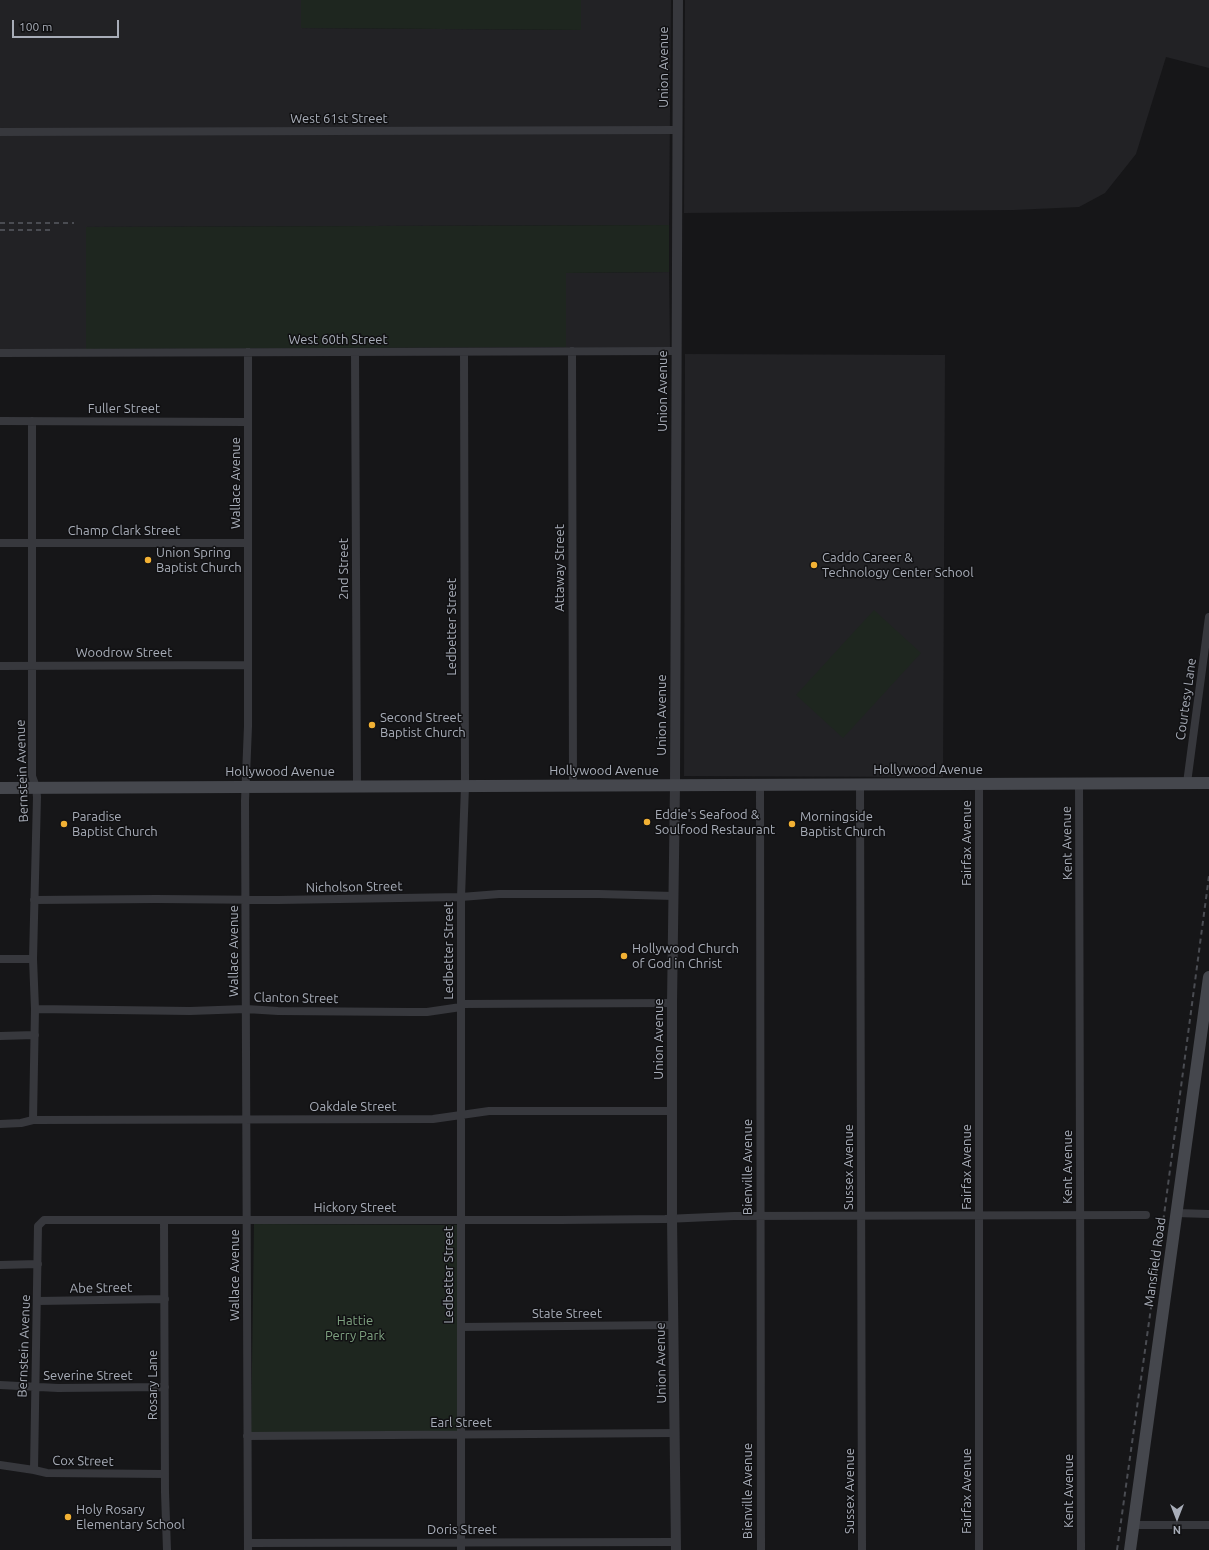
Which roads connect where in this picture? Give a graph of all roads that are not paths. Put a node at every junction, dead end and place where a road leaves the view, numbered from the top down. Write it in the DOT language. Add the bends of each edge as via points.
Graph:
graph roads {
  1 [pos="678,0"];
  2 [pos="677,130"];
  3 [pos="0,132"];
  4 [pos="572,351"];
  5 [pos="676,351"];
  6 [pos="248,352"];
  7 [pos="356,352"];
  8 [pos="464,352"];
  9 [pos="0,353"];
  10 [pos="0,421"];
  11 [pos="32,421"];
  12 [pos="247,422"];
  13 [pos="0,543"];
  14 [pos="32,543"];
  15 [pos="248,543"];
  16 [pos="1209,617"];
  17 [pos="32,665"];
  18 [pos="247,665"];
  19 [pos="0,666"];
  20 [pos="1209,783"];
  21 [pos="760,784"];
  22 [pos="860,784"];
  23 [pos="979,784"];
  24 [pos="1079,784"];
  25 [pos="1187,784"];
  26 [pos="573,785"];
  27 [pos="675,785"];
  28 [pos="357,786"];
  29 [pos="465,786"];
  30 [pos="36,787"];
  31 [pos="246,787"];
  32 [pos="0,788"];
  33 [pos="674,896"];
  34 [pos="461,897"];
  35 [pos="246,899"];
  36 [pos="34,900"];
  37 [pos="0,959"];
  38 [pos="33,959"];
  39 [pos="1209,977"];
  40 [pos="672,1003"];
  41 [pos="461,1005"];
  42 [pos="35,1009"];
  43 [pos="246,1009"];
  44 [pos="35,1035"];
  45 [pos="0,1036"];
  46 [pos="672,1111"];
  47 [pos="461,1115"];
  48 [pos="247,1118"];
  49 [pos="33,1120"];
  50 [pos="0,1124"];
  51 [pos="1176,1213"];
  52 [pos="1209,1214"];
  53 [pos="861,1215"];
  54 [pos="979,1215"];
  55 [pos="1080,1215"];
  56 [pos="1146,1215"];
  57 [pos="760,1216"];
  58 [pos="672,1218"];
  59 [pos="164,1220"];
  60 [pos="246,1220"];
  61 [pos="461,1220"];
  62 [pos="39,1224"];
  63 [pos="38,1264"];
  64 [pos="0,1265"];
  65 [pos="165,1299"];
  66 [pos="38,1301"];
  67 [pos="674,1325"];
  68 [pos="461,1327"];
  69 [pos="0,1385"];
  70 [pos="165,1387"];
  71 [pos="34,1388"];
  72 [pos="675,1434"];
  73 [pos="461,1435"];
  74 [pos="247,1436"];
  75 [pos="0,1465"];
  76 [pos="34,1470"];
  77 [pos="165,1474"];
  78 [pos="1133,1525"];
  79 [pos="1209,1525"];
  80 [pos="461,1546"];
  81 [pos="676,1546"];
  82 [pos="248,1547"];
  83 [pos="168,1550"];
  84 [pos="761,1550"];
  85 [pos="862,1550"];
  86 [pos="979,1550"];
  87 [pos="1081,1550"];
  88 [pos="1130,1550"];
  1 -- 2 [label="street, Union Avenue"];
  2 -- 3 [label="street, West 61st Street"];
  2 -- 5 [label="street, Union Avenue"];
  4 -- 5 [label="street, West 60th Street"];
  4 -- 8 [label="street, West 60th Street"];
  4 -- 26 [label="street, Attaway Street"];
  5 -- 27 [label="street, Union Avenue"];
  6 -- 7 [label="street, West 60th Street"];
  6 -- 9 [label="street, West 60th Street"];
  6 -- 12 [label="street, Wallace Avenue"];
  7 -- 8 [label="street, West 60th Street"];
  7 -- 28 [label="street, 2nd Street"];
  8 -- 29 [label="street, Ledbetter Street"];
  10 -- 11 [label="street, Fuller Street"];
  11 -- 12 [label="street, Fuller Street"];
  11 -- 14 [label="street, Bernstein Avenue"];
  12 -- 15 [label="street, Wallace Avenue"];
  13 -- 14 [label="street, Champ Clark Street"];
  14 -- 15 [label="street, Champ Clark Street"];
  14 -- 17 [label="street, Bernstein Avenue"];
  15 -- 18 [label="street, Wallace Avenue"];
  16 -- 25 [label="street, Courtesy Lane"];
  17 -- 18 [label="street, Woodrow Street"];
  17 -- 19 [label="street, Woodrow Street"];
  17 -- 30 [label="street, Bernstein Avenue" via="32,776"];
  18 -- 31 [label="street, Wallace Avenue"];
  20 -- 25 [label="main road, Hollywood Avenue"];
  21 -- 22 [label="main road, Hollywood Avenue"];
  21 -- 27 [label="main road, Hollywood Avenue"];
  21 -- 57 [label="street, Bienville Avenue"];
  22 -- 23 [label="main road, Hollywood Avenue"];
  22 -- 53 [label="street, Sussex Avenue"];
  23 -- 24 [label="main road, Hollywood Avenue"];
  23 -- 54 [label="street, Fairfax Avenue"];
  24 -- 25 [label="main road, Hollywood Avenue"];
  24 -- 55 [label="street, Kent Avenue"];
  26 -- 27 [label="main road, Hollywood Avenue"];
  26 -- 29 [label="main road, Hollywood Avenue"];
  27 -- 33 [label="street, Union Avenue"];
  28 -- 29 [label="main road, Hollywood Avenue"];
  28 -- 31 [label="main road, Hollywood Avenue"];
  29 -- 34 [label="street, Ledbetter Street"];
  30 -- 31 [label="main road, Hollywood Avenue"];
  30 -- 32 [label="main road, Hollywood Avenue"];
  30 -- 36 [label="street, Bernstein Avenue"];
  31 -- 35 [label="street, Wallace Avenue"];
  33 -- 34 [label="street, Nicholson Street" via="499,894"];
  33 -- 40 [label="street, Union Avenue"];
  34 -- 35 [label="street, Nicholson Street"];
  34 -- 41 [label="street, Ledbetter Street"];
  35 -- 36 [label="street, Nicholson Street"];
  35 -- 43 [label="street, Wallace Avenue"];
  36 -- 38 [label="street, Bernstein Avenue"];
  37 -- 38 [label="street"];
  38 -- 42 [label="street, Bernstein Avenue"];
  39 -- 51 [label="main road, Mansfield Road"];
  40 -- 41 [label="street, Clanton Street"];
  40 -- 46 [label="street, Union Avenue"];
  41 -- 43 [label="street, Clanton Street" via="421,1012"];
  41 -- 47 [label="street, Ledbetter Street"];
  42 -- 43 [label="street, Clanton Street"];
  42 -- 44 [label="street, Bernstein Avenue"];
  43 -- 48 [label="street, Wallace Avenue"];
  44 -- 45 [label="street"];
  44 -- 49 [label="street, Bernstein Avenue"];
  46 -- 47 [label="street, Oakdale Street" via="509,1111"];
  46 -- 58 [label="street, Union Avenue"];
  47 -- 48 [label="street, Oakdale Street" via="433,1119"];
  47 -- 61 [label="street, Ledbetter Street"];
  48 -- 49 [label="street, Oakdale Street"];
  48 -- 60 [label="street, Wallace Avenue"];
  49 -- 50 [label="street, Oakdale Street"];
  51 -- 52 [label="street"];
  51 -- 78 [label="main road, Mansfield Road"];
  53 -- 54 [label="street, Hickory Street"];
  53 -- 57 [label="street, Hickory Street"];
  53 -- 85 [label="street, Sussex Avenue"];
  54 -- 55 [label="street, Hickory Street"];
  54 -- 86 [label="street, Fairfax Avenue"];
  55 -- 56 [label="street, Hickory Street"];
  55 -- 87 [label="street, Kent Avenue"];
  57 -- 58 [label="street, Hickory Street"];
  57 -- 84 [label="street, Bienville Avenue"];
  58 -- 61 [label="street, Hickory Street"];
  58 -- 67 [label="street, Union Avenue"];
  59 -- 60 [label="street, Hickory Street"];
  59 -- 62 [label="street, Hickory Street" via="48,1219"];
  59 -- 65 [label="street, Rosary Lane"];
  60 -- 61 [label="street, Hickory Street"];
  60 -- 74 [label="street, Wallace Avenue"];
  61 -- 68 [label="street, Ledbetter Street"];
  62 -- 63 [label="street, Bernstein Avenue"];
  63 -- 64 [label="street"];
  63 -- 66 [label="street, Bernstein Avenue"];
  65 -- 66 [label="street, Abe Street"];
  65 -- 70 [label="street, Rosary Lane"];
  66 -- 71 [label="street, Bernstein Avenue"];
  67 -- 68 [label="street, State Street"];
  67 -- 72 [label="street, Union Avenue"];
  68 -- 73 [label="street, Ledbetter Street"];
  69 -- 71 [label="street, Severine Street"];
  70 -- 71 [label="street, Severine Street"];
  70 -- 77 [label="street, Rosary Lane"];
  71 -- 76 [label="street, Bernstein Avenue"];
  72 -- 73 [label="street, Earl Street"];
  72 -- 81 [label="street, Union Avenue"];
  73 -- 74 [label="street, Earl Street"];
  73 -- 80 [label="street, Ledbetter Street"];
  74 -- 82 [label="street, Wallace Avenue"];
  75 -- 76 [label="street, Cox Street"];
  76 -- 77 [label="street, Cox Street" via="47,1473"];
  77 -- 83 [label="street, Rosary Lane"];
  78 -- 79 [label="street"];
  78 -- 88 [label="main road, Mansfield Road"];
  80 -- 81 [label="street, Doris Street"];
  80 -- 82 [label="street, Doris Street"];
}
